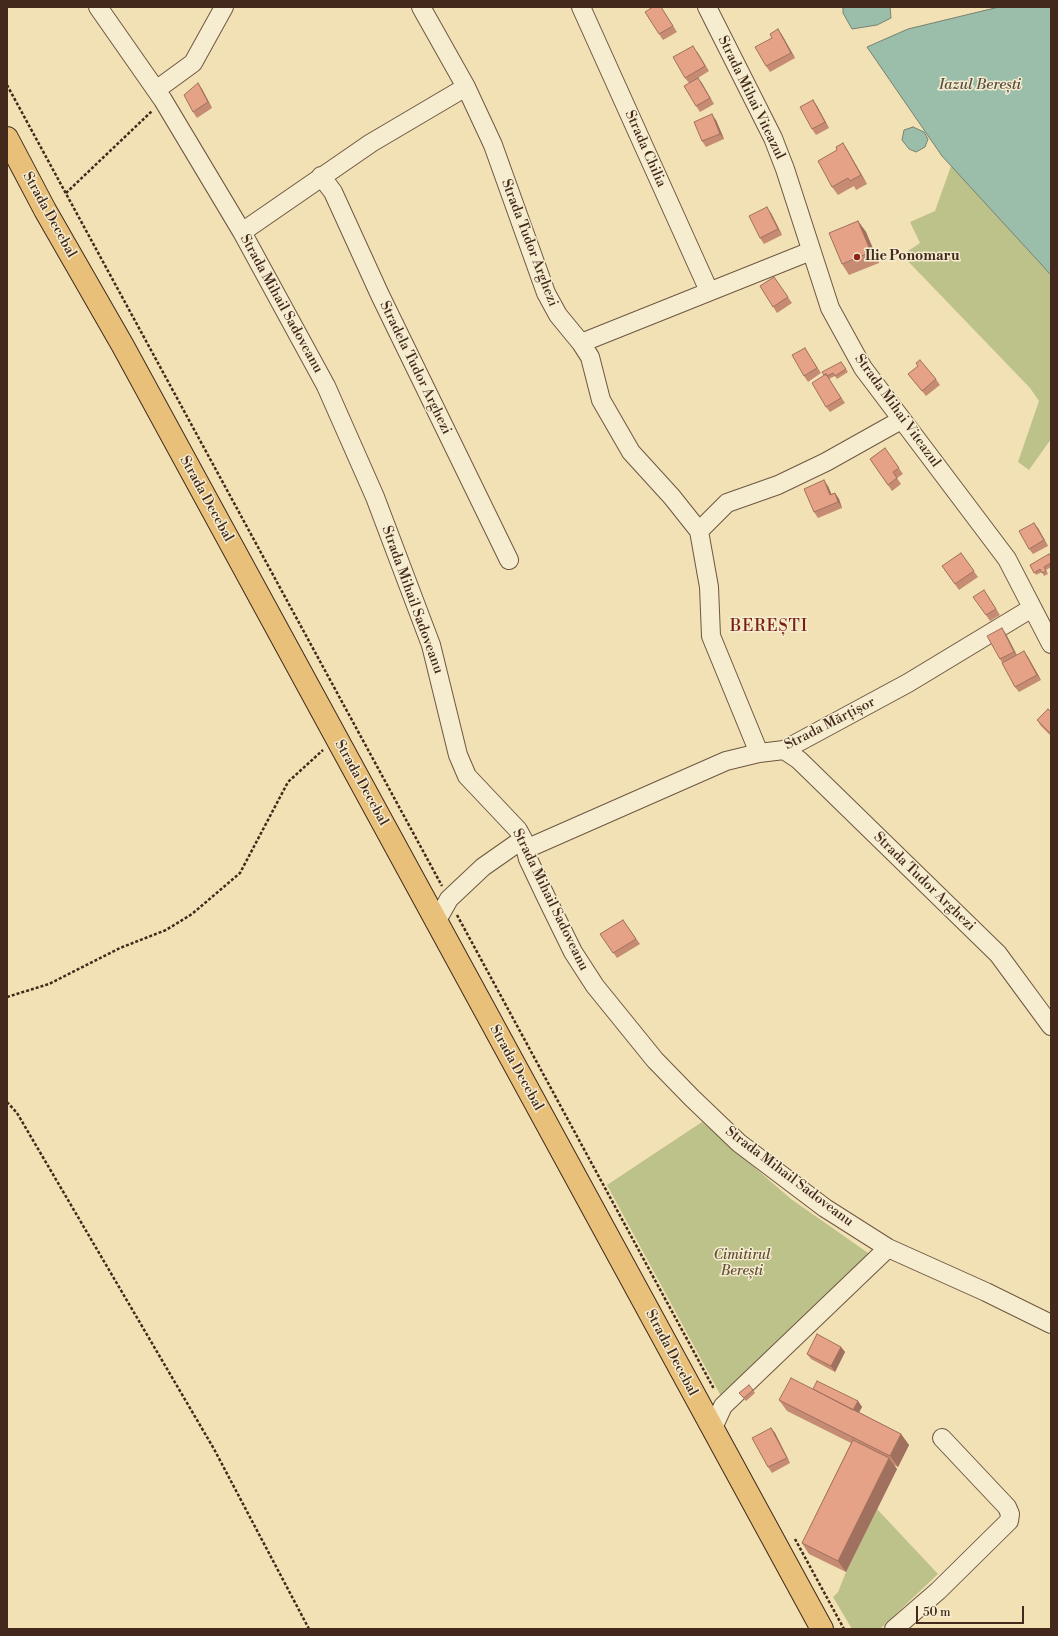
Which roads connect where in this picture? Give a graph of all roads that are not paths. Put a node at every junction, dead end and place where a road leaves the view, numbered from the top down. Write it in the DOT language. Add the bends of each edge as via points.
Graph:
graph roads {
  1 [pos="98,7"];
  2 [pos="224,7"];
  3 [pos="421,7"];
  4 [pos="581,7"];
  5 [pos="708,7"];
  6 [pos="466,87"];
  7 [pos="160,95"];
  8 [pos="7,138"];
  9 [pos="321,176"];
  10 [pos="242,232"];
  11 [pos="811,251"];
  12 [pos="708,291"];
  13 [pos="581,343"];
  14 [pos="901,420"];
  15 [pos="699,531"];
  16 [pos="509,560"];
  17 [pos="1032,608"];
  18 [pos="1051,644"];
  19 [pos="784,750"];
  20 [pos="759,753"];
  21 [pos="525,844"];
  22 [pos="436,922"];
  23 [pos="1051,1026"];
  24 [pos="888,1248"];
  25 [pos="1051,1324"];
  26 [pos="712,1430"];
  27 [pos="942,1438"];
  28 [pos="822,1629"];
  29 [pos="894,1629"];
  1 -- 7 [label="street, Strada Mihail Sadoveanu"];
  2 -- 7 [label="street" via="193,63"];
  3 -- 6 [label="street, Strada Tudor Arghezi"];
  4 -- 12 [label="street, Strada Chilia"];
  5 -- 11 [label="street, Strada Mihai Viteazul" via="773,138"];
  6 -- 9 [label="street"];
  6 -- 13 [label="street, Strada Tudor Arghezi" via="493,146 546,293 558,315"];
  7 -- 10 [label="street, Strada Mihail Sadoveanu"];
  8 -- 22 [label="main road, Strada Decebal"];
  9 -- 10 [label="street"];
  9 -- 16 [label="street, Stradela Tudor Arghezi" via="333,192 380,295"];
  10 -- 21 [label="street, Strada Mihail Sadoveanu" via="326,386 375,497 431,645 458,755 477,789 509,819"];
  11 -- 12 [label="street"];
  11 -- 14 [label="street, Strada Mihai Viteazul" via="830,308 863,368"];
  12 -- 13 [label="street"];
  13 -- 15 [label="street, Strada Tudor Arghezi" via="590,357 601,400 631,452"];
  14 -- 15 [label="street" via="826,462 727,503"];
  14 -- 17 [label="street, Strada Mihai Viteazul" via="1007,559"];
  15 -- 20 [label="street, Strada Tudor Arghezi" via="709,586 711,636"];
  17 -- 18 [label="street, Strada Mihai Viteazul"];
  17 -- 19 [label="street, Strada Mărțișor" via="908,683"];
  19 -- 20 [label="street, Strada Mărțișor"];
  19 -- 23 [label="street, Strada Tudor Arghezi" via="799,760 998,954"];
  20 -- 21 [label="street, Strada Mărțișor" via="726,761"];
  21 -- 22 [label="street, Strada Mărțișor" via="483,867 449,898"];
  21 -- 24 [label="street, Strada Mihail Sadoveanu" via="534,872 573,952 595,986 655,1060 739,1143 825,1208"];
  22 -- 26 [label="main road, Strada Decebal"];
  24 -- 25 [label="street, Strada Mihail Sadoveanu"];
  24 -- 26 [label="street" via="723,1406"];
  26 -- 28 [label="main road, Strada Decebal"];
  27 -- 29 [label="street" via="1007,1507 1009,1521 938,1591"];
}
